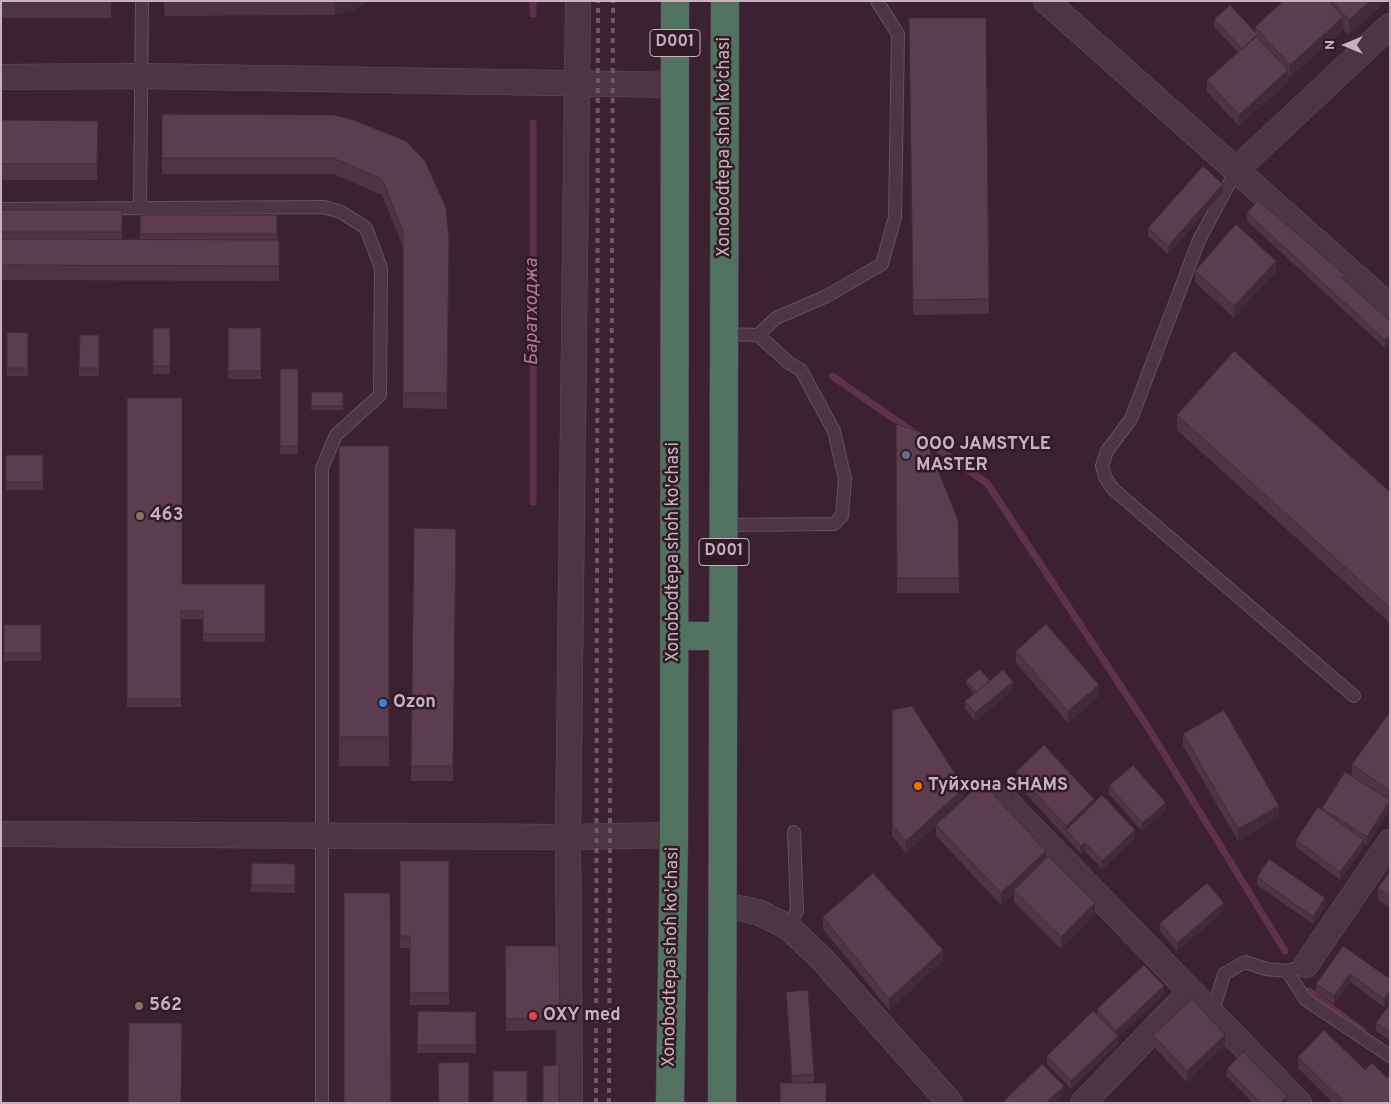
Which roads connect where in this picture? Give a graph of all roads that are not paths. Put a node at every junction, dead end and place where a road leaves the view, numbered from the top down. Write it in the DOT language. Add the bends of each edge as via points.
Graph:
graph roads {
  1 [pos="142,1"];
  2 [pos="578,1"];
  3 [pos="675,1"];
  4 [pos="726,1"];
  5 [pos="877,1"];
  6 [pos="1046,1"];
  7 [pos="1390,26"];
  8 [pos="141,76"];
  9 [pos="1,77"];
  10 [pos="577,84"];
  11 [pos="676,85"];
  12 [pos="1237,169"];
  13 [pos="140,206"];
  14 [pos="1,209"];
  15 [pos="1390,307"];
  16 [pos="725,334"];
  17 [pos="758,335"];
  18 [pos="724,525"];
  19 [pos="674,636"];
  20 [pos="723,636"];
  21 [pos="1354,696"];
  22 [pos="1003,798"];
  23 [pos="794,832"];
  24 [pos="1,834"];
  25 [pos="674,835"];
  26 [pos="321,836"];
  27 [pos="568,838"];
  28 [pos="1390,842"];
  29 [pos="723,905"];
  30 [pos="788,927"];
  31 [pos="1297,968"];
  32 [pos="1190,992"];
  33 [pos="1212,1015"];
  34 [pos="1390,1056"];
  35 [pos="322,1103"];
  36 [pos="570,1103"];
  37 [pos="670,1103"];
  38 [pos="722,1103"];
  39 [pos="950,1103"];
  40 [pos="1083,1103"];
  41 [pos="1299,1103"];
  1 -- 8 [label="lane"];
  2 -- 10 [label="street"];
  3 -- 11 [label="highway, Xonobodtepa shoh ko'chasi / D001"];
  4 -- 16 [label="highway, Xonobodtepa shoh ko'chasi / D001"];
  5 -- 17 [label="lane" via="898,34 895,217 882,264 827,296 776,318"];
  6 -- 12 [label="street"];
  7 -- 12 [label="street"];
  8 -- 9 [label="street"];
  8 -- 10 [label="street"];
  8 -- 13 [label="lane"];
  10 -- 11 [label="street"];
  10 -- 27 [label="street"];
  11 -- 19 [label="highway, Xonobodtepa shoh ko'chasi / D001"];
  12 -- 15 [label="street"];
  12 -- 21 [label="lane" via="1198,240 1131,419 1107,451 1102,466 1113,489"];
  13 -- 14 [label="lane"];
  13 -- 26 [label="lane" via="324,207 341,212 366,228 381,268 380,395 336,434 322,468"];
  16 -- 17 [label="lane"];
  16 -- 18 [label="highway, Xonobodtepa shoh ko'chasi / D001"];
  17 -- 18 [label="lane" via="801,370 834,431 844,479 842,516 834,524"];
  18 -- 20 [label="highway, Xonobodtepa shoh ko'chasi / D001"];
  19 -- 20 [label="highway"];
  19 -- 25 [label="highway, Xonobodtepa shoh ko'chasi / D001"];
  20 -- 29 [label="highway, Xonobodtepa shoh ko'chasi / D001"];
  22 -- 32 [label="street"];
  23 -- 30 [label="lane" via="797,911"];
  24 -- 26 [label="street"];
  25 -- 27 [label="street"];
  25 -- 37 [label="highway, Xonobodtepa shoh ko'chasi / D001"];
  26 -- 27 [label="street"];
  26 -- 35 [label="lane"];
  27 -- 36 [label="street"];
  28 -- 31 [label="street"];
  29 -- 30 [label="street" via="758,912"];
  29 -- 38 [label="highway, Xonobodtepa shoh ko'chasi / D001"];
  30 -- 39 [label="street" via="822,959"];
  31 -- 33 [label="lane" via="1266,970 1245,962 1224,974"];
  31 -- 34 [label="lane" via="1306,1000"];
  32 -- 33 [label="street"];
  32 -- 40 [label="street"];
  33 -- 41 [label="street"];
}
